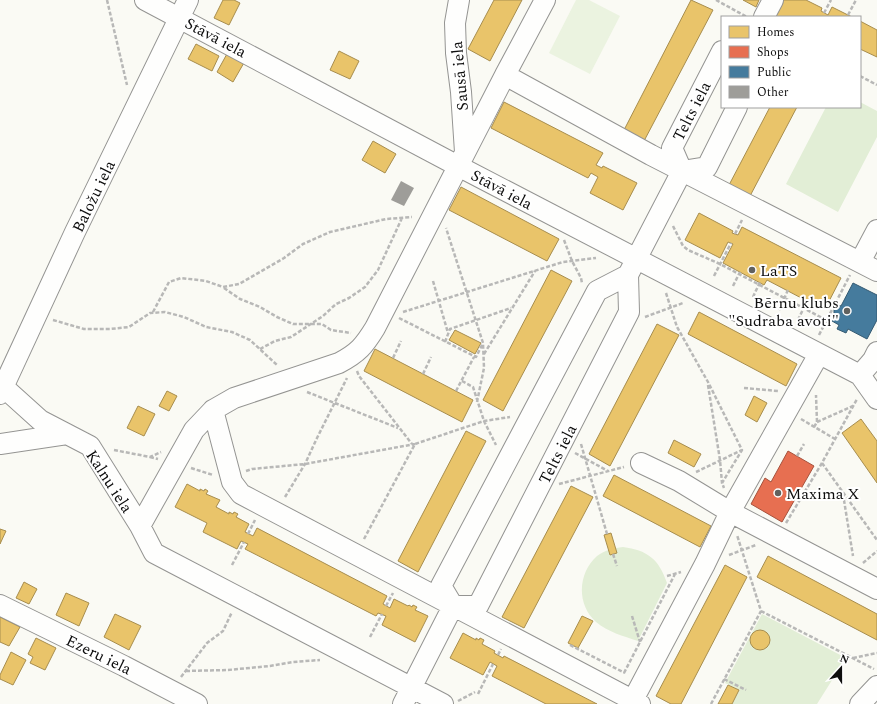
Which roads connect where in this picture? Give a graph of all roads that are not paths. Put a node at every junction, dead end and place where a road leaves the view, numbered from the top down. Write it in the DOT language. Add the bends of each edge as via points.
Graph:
graph roads {
  1 [pos="145,0"];
  2 [pos="188,0"];
  3 [pos="459,0"];
  4 [pos="545,0"];
  5 [pos="773,0"];
  6 [pos="765,16"];
  7 [pos="179,18"];
  8 [pos="721,53"];
  9 [pos="505,75"];
  10 [pos="736,108"];
  11 [pos="462,159"];
  12 [pos="682,171"];
  13 [pos="877,230"];
  14 [pos="865,264"];
  15 [pos="632,267"];
  16 [pos="877,352"];
  17 [pos="819,354"];
  18 [pos="868,386"];
  19 [pos="1,388"];
  20 [pos="213,410"];
  21 [pos="67,434"];
  22 [pos="0,444"];
  23 [pos="641,463"];
  24 [pos="732,509"];
  25 [pos="140,526"];
  26 [pos="877,589"];
  27 [pos="0,605"];
  28 [pos="453,606"];
  29 [pos="877,686"];
  30 [pos="407,696"];
  31 [pos="636,702"];
  32 [pos="197,704"];
  33 [pos="443,704"];
  34 [pos="860,704"];
  1 -- 7 [label="street, Stāvā iela"];
  2 -- 7 [label="street, Baložu iela"];
  3 -- 11 [label="street, Sausā iela" via="455,24 461,92"];
  4 -- 9 [label="street"];
  5 -- 6 [label="street"];
  7 -- 11 [label="street, Stāvā iela"];
  7 -- 19 [label="street, Baložu iela"];
  8 -- 12 [label="street, Telts iela" via="672,148"];
  9 -- 11 [label="street"];
  9 -- 12 [label="street"];
  10 -- 12 [label="street" via="707,167"];
  11 -- 15 [label="street, Stāvā iela" via="566,222 615,248"];
  11 -- 20 [label="street" via="375,328 361,349 339,363 234,398"];
  12 -- 14 [label="street"];
  12 -- 15 [label="street, Telts iela"];
  13 -- 14 [label="street"];
  15 -- 17 [label="street, Stāvā iela" via="658,270"];
  15 -- 28 [label="street" via="597,291 452,565 441,586"];
  15 -- 28 [label="street, Telts iela" via="629,312 478,606"];
  16 -- 18 [label="street"];
  17 -- 18 [label="street, Stāvā iela"];
  17 -- 24 [label="street"];
  19 -- 21 [label="street, Kalnu iela" via="40,420"];
  20 -- 25 [label="street" via="194,430"];
  20 -- 28 [label="street" via="232,482 241,494"];
  21 -- 22 [label="street"];
  21 -- 25 [label="street, Kalnu iela" via="90,446"];
  23 -- 24 [label="street"];
  24 -- 26 [label="street" via="778,537 855,574"];
  24 -- 31 [label="street"];
  25 -- 30 [label="street, Kalnu iela" via="154,553 239,598"];
  27 -- 32 [label="street, Ezeru iela"];
  28 -- 30 [label="street"];
  28 -- 31 [label="street"];
  29 -- 34 [label="street"];
  30 -- 33 [label="street, Kalnu iela"];
}
